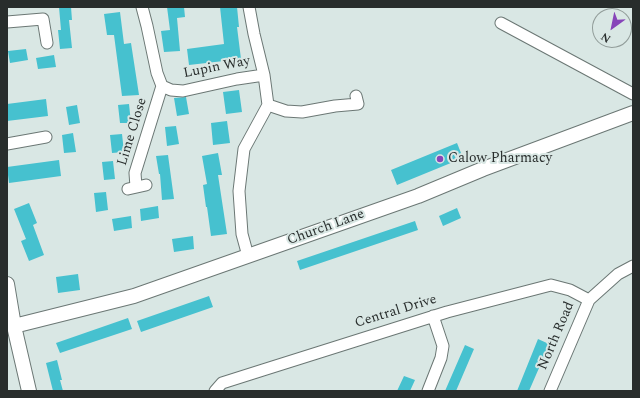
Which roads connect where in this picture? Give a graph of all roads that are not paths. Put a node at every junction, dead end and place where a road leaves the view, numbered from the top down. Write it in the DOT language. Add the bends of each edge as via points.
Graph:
graph roads {
  1 [pos="142,7"];
  2 [pos="249,7"];
  3 [pos="7,22"];
  4 [pos="502,23"];
  5 [pos="47,43"];
  6 [pos="264,75"];
  7 [pos="162,86"];
  8 [pos="633,94"];
  9 [pos="358,104"];
  10 [pos="268,105"];
  11 [pos="633,113"];
  12 [pos="46,138"];
  13 [pos="7,144"];
  14 [pos="137,187"];
  15 [pos="248,256"];
  16 [pos="633,266"];
  17 [pos="7,284"];
  18 [pos="589,300"];
  19 [pos="433,316"];
  20 [pos="14,326"];
  21 [pos="29,391"];
  22 [pos="215,391"];
  23 [pos="428,391"];
  24 [pos="550,391"];
  1 -- 7 [label="street" via="156,73"];
  2 -- 6 [label="street"];
  3 -- 5 [label="street" via="43,18"];
  4 -- 8 [label="street"];
  6 -- 7 [label="street, Lupin Way" via="183,91"];
  6 -- 10 [label="street"];
  7 -- 14 [label="street, Lime Close" via="135,173"];
  9 -- 10 [label="street" via="302,112 286,111"];
  10 -- 15 [label="street" via="244,149 239,191 242,234"];
  11 -- 15 [label="street, Church Lane" via="418,196"];
  12 -- 13 [label="street"];
  15 -- 20 [label="street, Church Lane" via="134,296"];
  16 -- 18 [label="street, North Road" via="618,274"];
  17 -- 20 [label="street"];
  18 -- 19 [label="street, Central Drive" via="570,290 551,285"];
  18 -- 24 [label="street, North Road"];
  19 -- 22 [label="street, Central Drive" via="222,383"];
  19 -- 23 [label="street" via="443,346"];
  20 -- 21 [label="street"];
}
